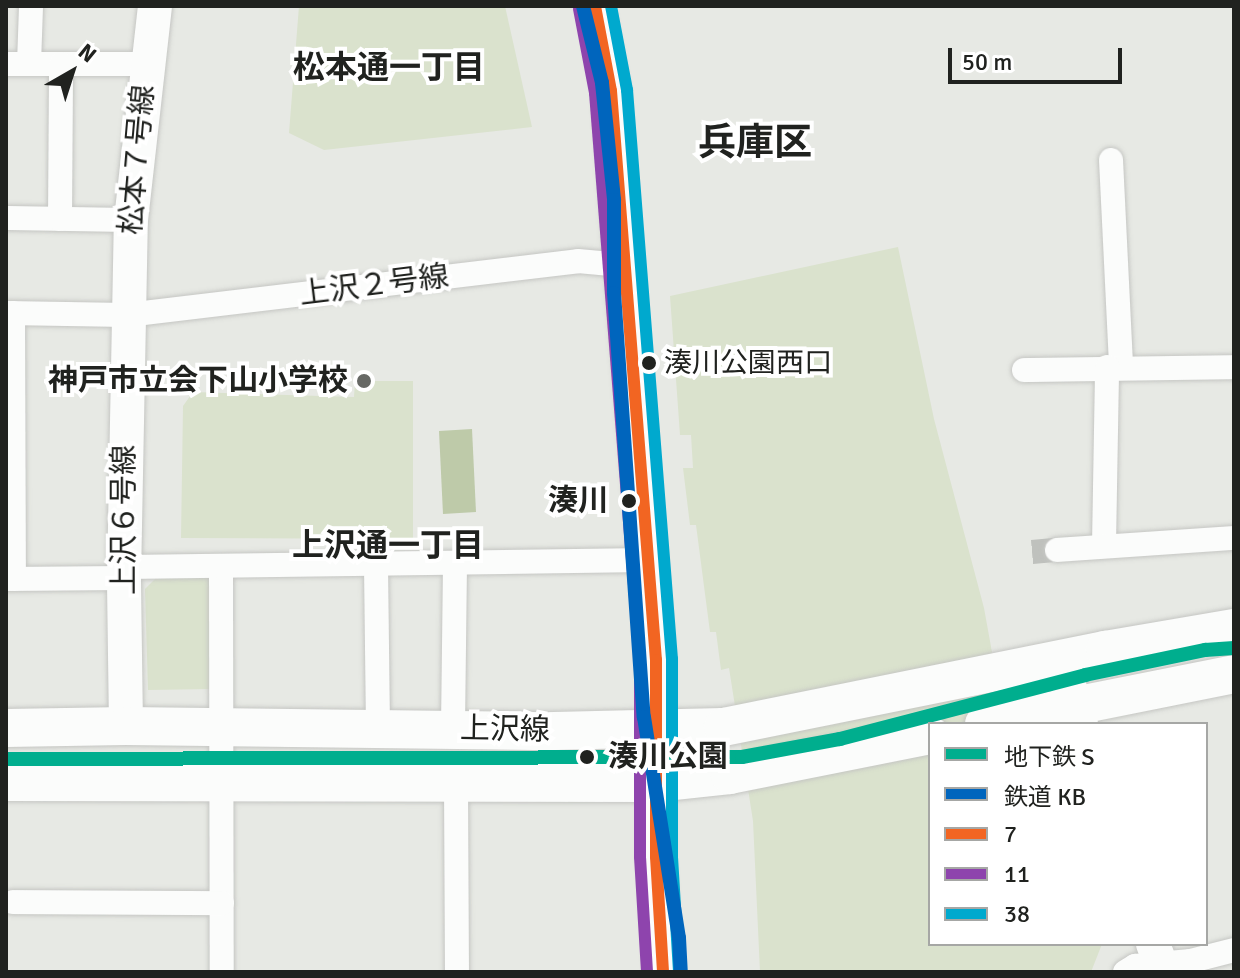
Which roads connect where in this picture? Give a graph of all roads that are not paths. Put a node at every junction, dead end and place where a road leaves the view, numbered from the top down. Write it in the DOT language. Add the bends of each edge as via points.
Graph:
graph roads {
  1 [pos="31,6"];
  2 [pos="155,6"];
  3 [pos="595,6"];
  4 [pos="18,64"];
  5 [pos="61,64"];
  6 [pos="147,64"];
  7 [pos="1111,160"];
  8 [pos="6,218"];
  9 [pos="60,219"];
  10 [pos="131,220"];
  11 [pos="622,265"];
  12 [pos="9,313"];
  13 [pos="127,315"];
  14 [pos="1114,367"];
  15 [pos="1234,367"];
  16 [pos="1024,370"];
  17 [pos="1234,538"];
  18 [pos="1104,545"];
  19 [pos="1057,550"];
  20 [pos="647,560"];
  21 [pos="455,564"];
  22 [pos="376,565"];
  23 [pos="221,566"];
  24 [pos="124,573"];
  25 [pos="10,579"];
  26 [pos="1234,628"];
  27 [pos="1061,659"];
  28 [pos="1234,674"];
  29 [pos="1078,715"];
  30 [pos="1005,722"];
  31 [pos="126,726"];
  32 [pos="222,727"];
  33 [pos="6,728"];
  34 [pos="378,728"];
  35 [pos="453,728"];
  36 [pos="657,729"];
  37 [pos="928,735"];
  38 [pos="222,781"];
  39 [pos="6,782"];
  40 [pos="655,783"];
  41 [pos="456,785"];
  42 [pos="13,902"];
  43 [pos="222,903"];
  44 [pos="1234,950"];
  45 [pos="1158,959"];
  46 [pos="222,972"];
  47 [pos="457,972"];
  48 [pos="663,972"];
  49 [pos="1125,972"];
  1 -- 4 [label="street"];
  2 -- 6 [label="street, 松本７号線"];
  3 -- 11 [label="street" via="611,91"];
  4 -- 5 [label="street"];
  5 -- 6 [label="street"];
  5 -- 9 [label="street"];
  6 -- 10 [label="street, 松本７号線"];
  7 -- 14 [label="street"];
  8 -- 9 [label="street"];
  9 -- 10 [label="street"];
  10 -- 13 [label="street, 松本７号線"];
  11 -- 13 [label="street, 上沢２号線" via="578,261"];
  11 -- 20 [label="street"];
  12 -- 13 [label="street, 上沢２号線"];
  12 -- 25 [label="street"];
  13 -- 24 [label="street, 上沢６号線"];
  14 -- 15 [label="street"];
  14 -- 16 [label="street"];
  14 -- 18 [label="street"];
  17 -- 18 [label="street"];
  18 -- 19 [label="street"];
  20 -- 21 [label="street"];
  20 -- 36 [label="street"];
  21 -- 22 [label="street"];
  21 -- 35 [label="street"];
  22 -- 23 [label="street"];
  22 -- 34 [label="street"];
  23 -- 24 [label="street"];
  23 -- 32 [label="street"];
  24 -- 25 [label="street"];
  24 -- 31 [label="street, 上沢６号線"];
  26 -- 27 [label="main road, 上沢線"];
  27 -- 29 [label="street"];
  27 -- 36 [label="main road, 上沢線" via="723,727"];
  28 -- 29 [label="main road"];
  29 -- 30 [label="main road"];
  31 -- 32 [label="main road, 上沢線"];
  31 -- 33 [label="main road, 上沢線"];
  32 -- 34 [label="main road, 上沢線"];
  32 -- 38 [label="street"];
  34 -- 35 [label="main road, 上沢線"];
  35 -- 36 [label="main road, 上沢線"];
  36 -- 40 [label="street"];
  37 -- 40 [label="main road, 上沢線" via="730,775"];
  38 -- 39 [label="main road, 上沢線"];
  38 -- 41 [label="main road, 上沢線"];
  38 -- 43 [label="street"];
  40 -- 41 [label="main road, 上沢線"];
  40 -- 48 [label="street"];
  41 -- 47 [label="street"];
  42 -- 43 [label="street"];
  43 -- 46 [label="street"];
  44 -- 45 [label="street" via="1191,961"];
  45 -- 49 [label="street"];
}
